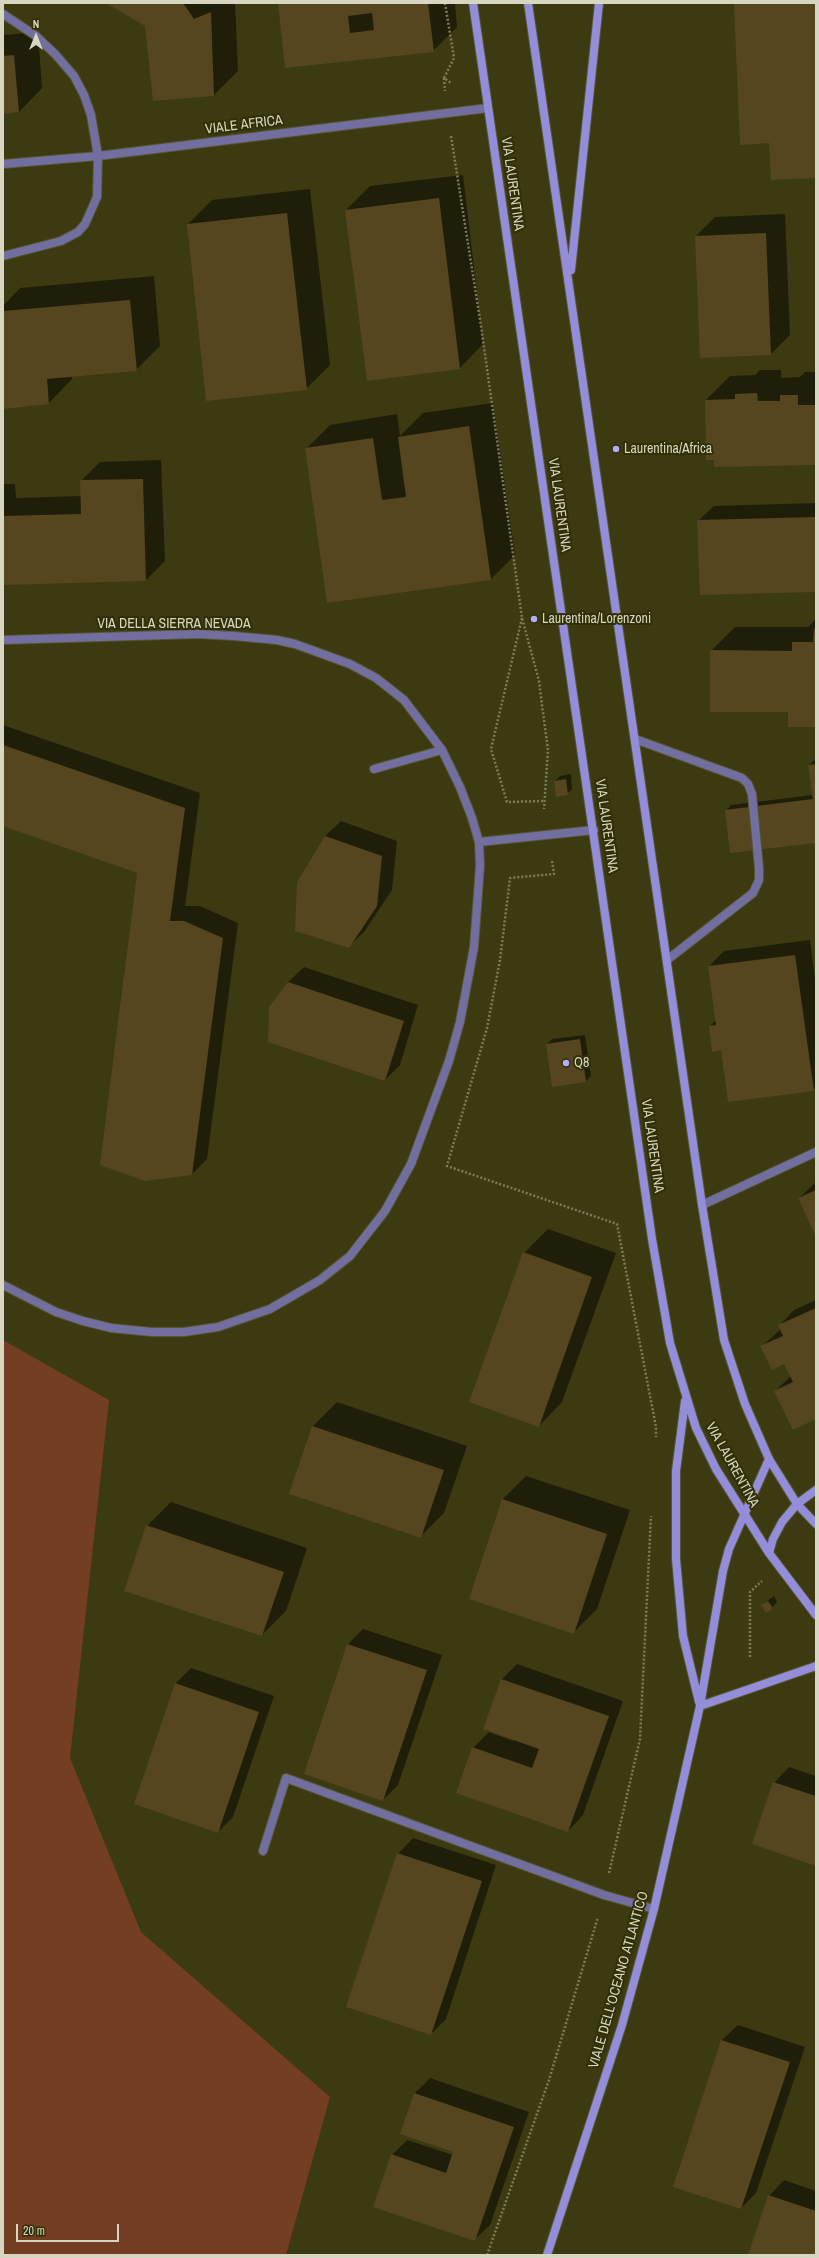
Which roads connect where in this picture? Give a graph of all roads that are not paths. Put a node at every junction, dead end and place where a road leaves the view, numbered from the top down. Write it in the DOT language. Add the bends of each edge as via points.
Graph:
graph roads {
  1 [pos="473,3"];
  2 [pos="528,3"];
  3 [pos="599,3"];
  4 [pos="3,14"];
  5 [pos="488,108"];
  6 [pos="98,156"];
  7 [pos="3,164"];
  8 [pos="3,256"];
  9 [pos="570,283"];
  10 [pos="3,640"];
  11 [pos="635,739"];
  12 [pos="442,750"];
  13 [pos="374,769"];
  14 [pos="594,830"];
  15 [pos="479,842"];
  16 [pos="667,960"];
  17 [pos="816,1152"];
  18 [pos="702,1205"];
  19 [pos="3,1285"];
  20 [pos="685,1398"];
  21 [pos="769,1459"];
  22 [pos="816,1490"];
  23 [pos="797,1504"];
  24 [pos="744,1517"];
  25 [pos="816,1524"];
  26 [pos="769,1553"];
  27 [pos="816,1615"];
  28 [pos="816,1666"];
  29 [pos="700,1706"];
  30 [pos="263,1851"];
  31 [pos="654,1909"];
  32 [pos="547,2255"];
  1 -- 5 [label="main road, VIA LAURENTINA"];
  2 -- 9 [label="main road"];
  3 -- 9 [label="main road"];
  4 -- 6 [label="street" via="41,41 74,76 91,115"];
  5 -- 6 [label="street, VIALE AFRICA"];
  5 -- 14 [label="main road, VIA LAURENTINA"];
  6 -- 7 [label="street, VIALE AFRICA"];
  6 -- 8 [label="street" via="97,197 85,224 78,232 61,241"];
  9 -- 11 [label="main road"];
  10 -- 12 [label="street, VIA DELLA SIERRA NEVADA" via="198,634 257,637 294,644 331,656 376,678 404,700"];
  11 -- 16 [label="main road"];
  11 -- 16 [label="street" via="742,778 752,794 759,868 759,880 753,893"];
  12 -- 13 [label="street"];
  12 -- 15 [label="street, VIA DELLA SIERRA NEVADA" via="460,787"];
  14 -- 15 [label="street"];
  14 -- 20 [label="main road, VIA LAURENTINA" via="652,1239 670,1343"];
  15 -- 19 [label="street, VIA DELLA SIERRA NEVADA" via="479,886 474,947 460,1022 449,1061 411,1164 385,1211 350,1256 320,1280 270,1309 218,1326 184,1332 111,1328 83,1321 56,1312"];
  16 -- 18 [label="main road"];
  17 -- 18 [label="street"];
  18 -- 21 [label="main road" via="724,1340 744,1404"];
  20 -- 24 [label="main road, VIA LAURENTINA" via="703,1445"];
  20 -- 29 [label="main road, VIALE DELL'OCEANO ATLANTICO" via="676,1472 676,1558 683,1636"];
  21 -- 23 [label="main road"];
  21 -- 24 [label="main road, VIALE DELL'OCEANO ATLANTICO"];
  22 -- 23 [label="main road"];
  23 -- 25 [label="main road"];
  23 -- 26 [label="main road" via="777,1529"];
  24 -- 26 [label="main road, VIA LAURENTINA"];
  24 -- 29 [label="main road, VIALE DELL'OCEANO ATLANTICO" via="729,1549 723,1571"];
  26 -- 27 [label="main road, VIA LAURENTINA"];
  28 -- 29 [label="main road"];
  29 -- 31 [label="main road, VIALE DELL'OCEANO ATLANTICO"];
  30 -- 31 [label="street" via="286,1778 604,1895"];
  31 -- 32 [label="main road, VIALE DELL'OCEANO ATLANTICO" via="622,2026"];
}
